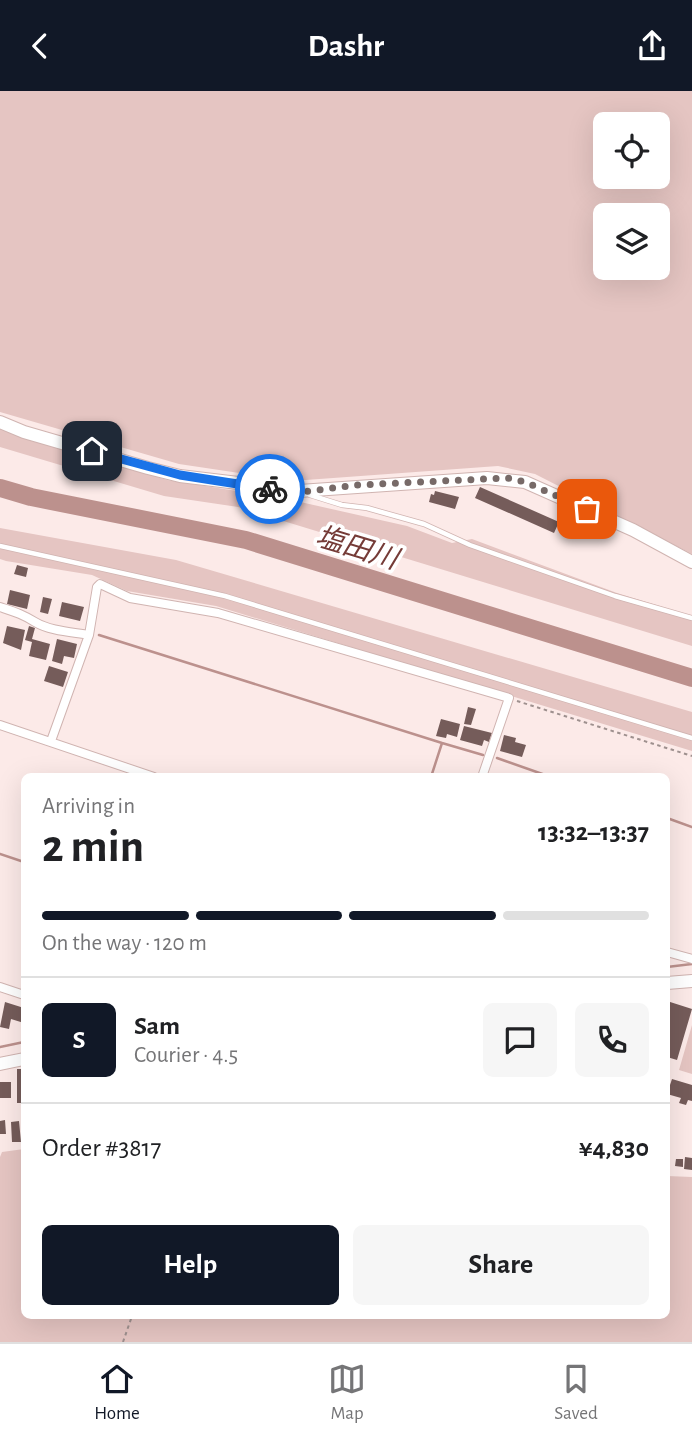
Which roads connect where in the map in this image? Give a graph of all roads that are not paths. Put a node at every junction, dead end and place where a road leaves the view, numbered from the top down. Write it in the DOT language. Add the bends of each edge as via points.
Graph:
graph roads {
  1 [pos="1,423"];
  2 [pos="302,492"];
  3 [pos="0,547"];
  4 [pos="692,562"];
  5 [pos="0,607"];
  6 [pos="692,618"];
  7 [pos="89,635"];
  8 [pos="0,725"];
  9 [pos="692,739"];
  10 [pos="51,741"];
  11 [pos="143,773"];
  12 [pos="483,773"];
  13 [pos="670,953"];
  14 [pos="692,959"];
  15 [pos="692,981"];
  16 [pos="670,983"];
  17 [pos="0,987"];
  18 [pos="21,994"];
  19 [pos="21,1060"];
  20 [pos="0,1064"];
  1 -- 2 [label="main road" via="180,475"];
  2 -- 4 [label="main road" via="507,478 542,488"];
  2 -- 6 [label="lane" via="424,524 615,596"];
  3 -- 9 [label="lane" via="225,596"];
  5 -- 7 [label="street" via="62,631"];
  7 -- 10 [label="street"];
  7 -- 12 [label="street" via="100,585 131,598 218,613 509,698"];
  8 -- 10 [label="street"];
  10 -- 11 [label="street"];
  13 -- 14 [label="street"];
  15 -- 16 [label="main road"];
  17 -- 18 [label="street"];
  19 -- 20 [label="main road"];
}
